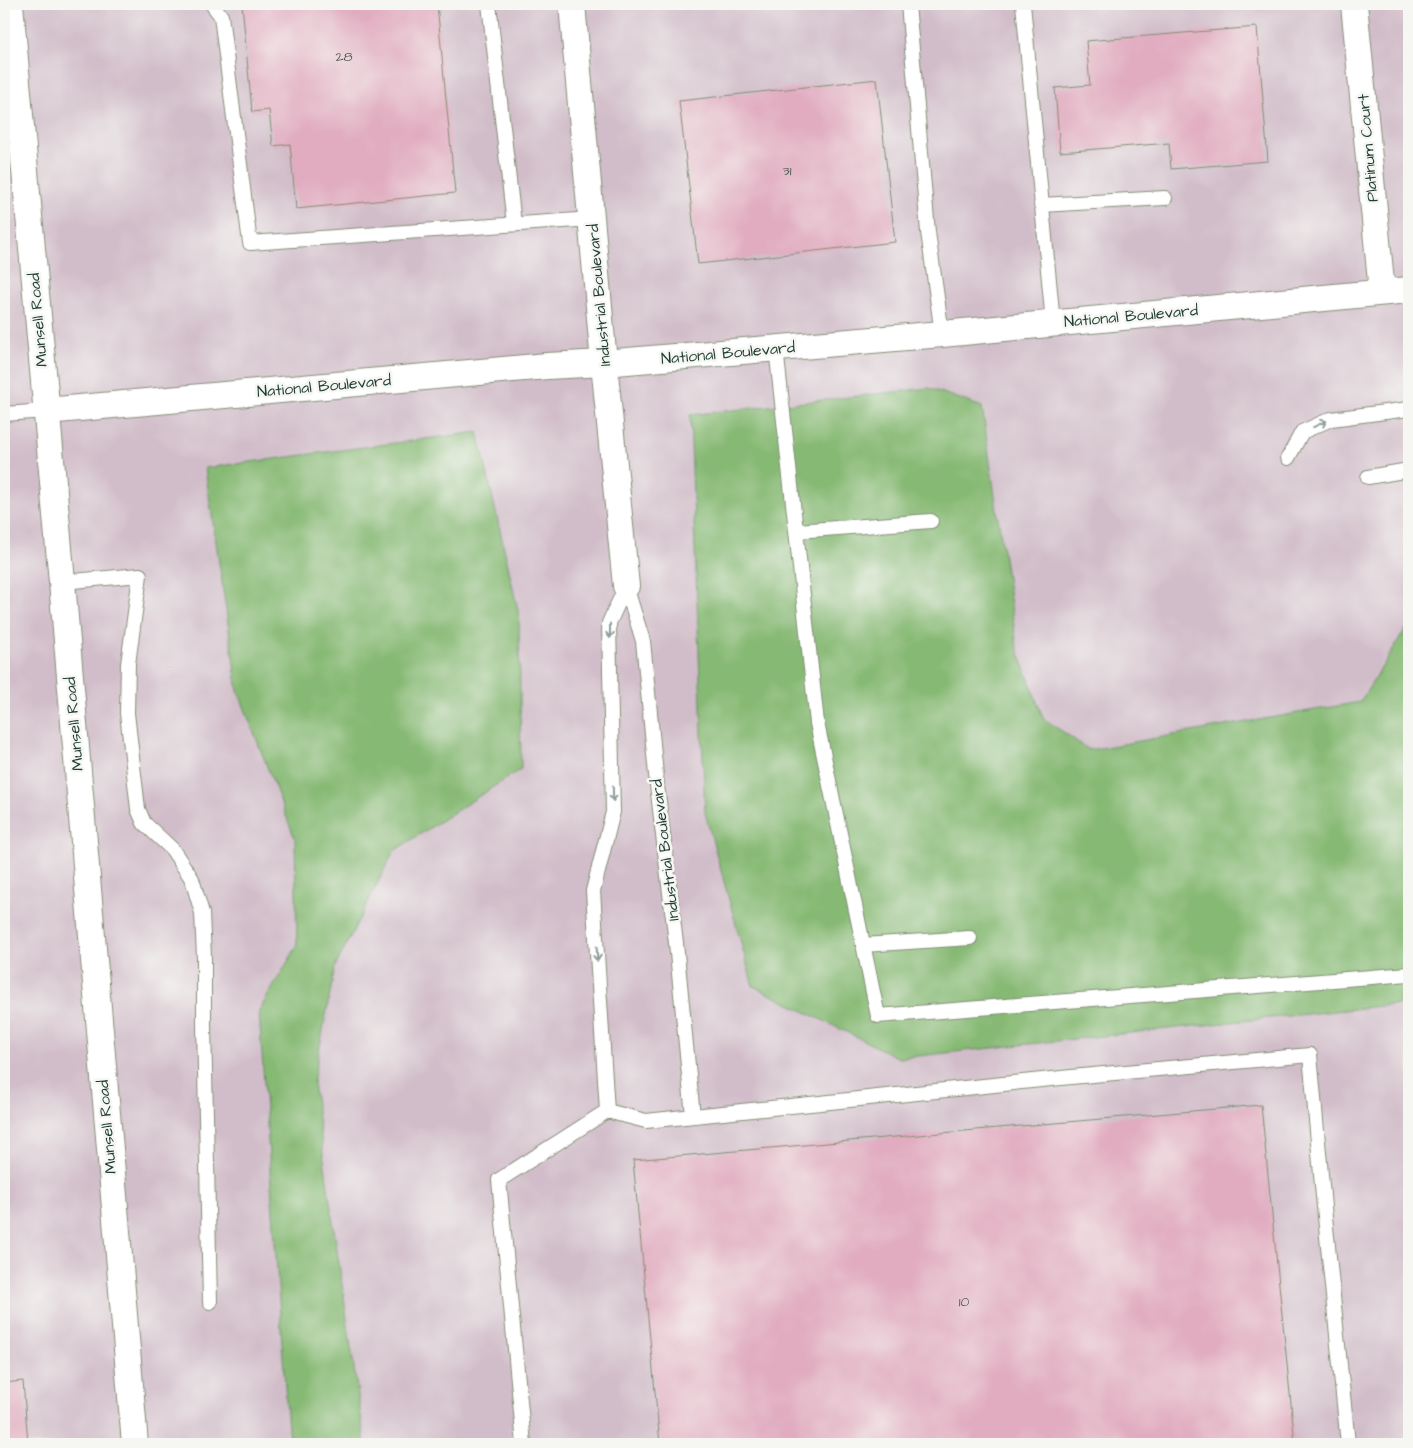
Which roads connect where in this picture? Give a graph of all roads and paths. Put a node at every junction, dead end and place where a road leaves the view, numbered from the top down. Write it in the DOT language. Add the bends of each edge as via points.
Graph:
graph roads {
  1 [pos="10,4"];
  2 [pos="212,4"];
  3 [pos="490,4"];
  4 [pos="572,4"];
  5 [pos="908,4"];
  6 [pos="1023,4"];
  7 [pos="1354,4"];
  8 [pos="1165,198"];
  9 [pos="1041,205"];
  10 [pos="592,219"];
  11 [pos="514,224"];
  12 [pos="1409,290"];
  13 [pos="1382,292"];
  14 [pos="1053,323"];
  15 [pos="942,334"];
  16 [pos="776,348"];
  17 [pos="604,363"];
  18 [pos="1409,409"];
  19 [pos="46,411"];
  20 [pos="4,414"];
  21 [pos="1288,458"];
  22 [pos="1409,470"];
  23 [pos="1368,477"];
  24 [pos="931,521"];
  25 [pos="796,531"];
  26 [pos="62,582"];
  27 [pos="626,586"];
  28 [pos="970,938"];
  29 [pos="864,945"];
  30 [pos="1409,974"];
  31 [pos="607,1111"];
  32 [pos="693,1116"];
  33 [pos="210,1302"];
  34 [pos="135,1444"];
  35 [pos="524,1444"];
  36 [pos="1348,1444"];
  1 -- 19 [label="street, Munsell Road"];
  2 -- 11 [label="lane" via="221,16 250,243"];
  3 -- 11 [label="lane"];
  4 -- 10 [label="street, Industrial Boulevard"];
  5 -- 15 [label="lane" via="928,232"];
  6 -- 9 [label="lane"];
  7 -- 13 [label="street, Platinum Court"];
  8 -- 9 [label="lane"];
  9 -- 14 [label="lane"];
  10 -- 11 [label="lane"];
  10 -- 17 [label="street, Industrial Boulevard"];
  12 -- 13 [label="street, National Boulevard"];
  13 -- 14 [label="street, National Boulevard"];
  14 -- 15 [label="street, National Boulevard"];
  15 -- 16 [label="street, National Boulevard"];
  16 -- 17 [label="street, National Boulevard"];
  16 -- 25 [label="lane"];
  17 -- 19 [label="street, National Boulevard"];
  17 -- 27 [label="street, Industrial Boulevard"];
  21 -- 18 [label="lane, one-way" via="1302,432 1331,419"];
  19 -- 20 [label="lane"];
  19 -- 26 [label="street, Munsell Road"];
  22 -- 23 [label="lane"];
  24 -- 25 [label="lane"];
  25 -- 29 [label="lane" via="818,723"];
  26 -- 33 [label="lane" via="140,575 128,664 127,713 138,809 144,822 172,849 192,879 202,913"];
  26 -- 34 [label="street, Munsell Road"];
  27 -- 31 [label="lane, Industrial Boulevard, one-way" via="610,623 613,812 594,891"];
  27 -- 32 [label="lane, Industrial Boulevard" via="643,640"];
  28 -- 29 [label="lane"];
  29 -- 30 [label="lane" via="878,1016"];
  31 -- 32 [label="lane" via="646,1121"];
  31 -- 35 [label="lane" via="499,1180"];
  32 -- 36 [label="lane" via="1310,1056"];
}
